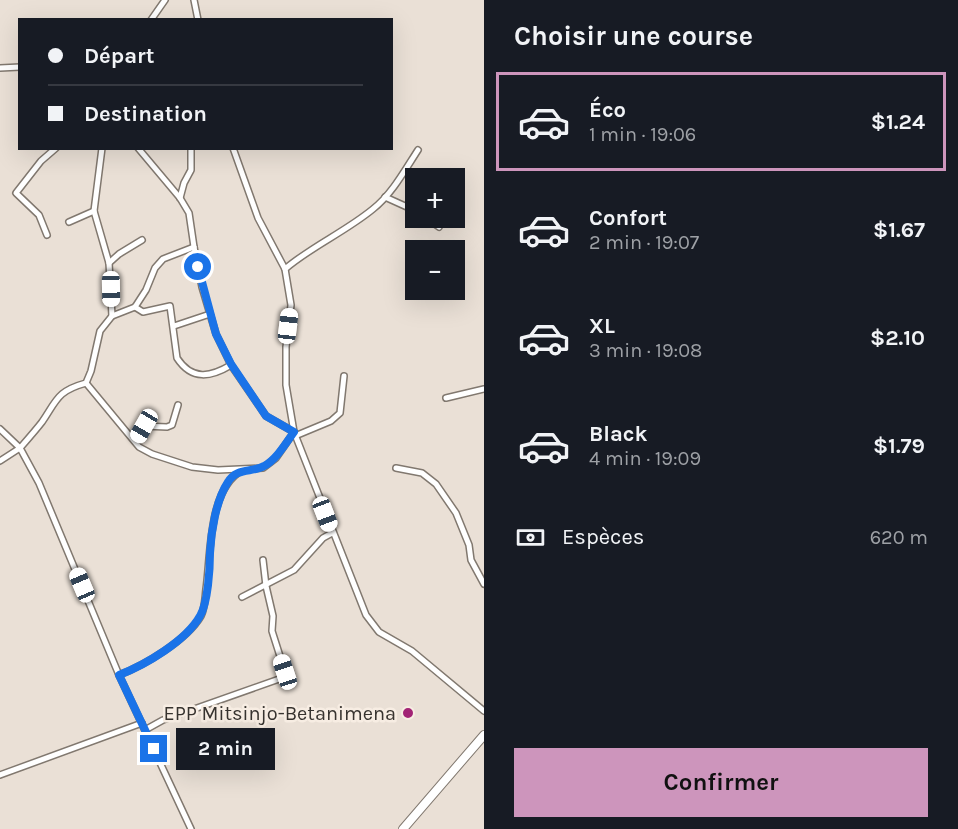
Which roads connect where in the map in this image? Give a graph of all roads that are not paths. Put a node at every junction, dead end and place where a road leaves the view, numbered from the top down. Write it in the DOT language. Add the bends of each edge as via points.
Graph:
graph roads {
  1 [pos="165,0"];
  2 [pos="194,0"];
  3 [pos="152,18"];
  4 [pos="198,18"];
  5 [pos="18,67"];
  6 [pos="0,68"];
  7 [pos="54,150"];
  8 [pos="102,150"];
  9 [pos="140,150"];
  10 [pos="191,150"];
  11 [pos="234,150"];
  12 [pos="418,150"];
  13 [pos="385,197"];
  14 [pos="180,198"];
  15 [pos="405,204"];
  16 [pos="94,211"];
  17 [pos="69,222"];
  18 [pos="46,235"];
  19 [pos="142,240"];
  20 [pos="194,247"];
  21 [pos="109,263"];
  22 [pos="285,268"];
  23 [pos="135,307"];
  24 [pos="210,314"];
  25 [pos="112,316"];
  26 [pos="174,326"];
  27 [pos="231,364"];
  28 [pos="344,376"];
  29 [pos="86,384"];
  30 [pos="484,389"];
  31 [pos="446,398"];
  32 [pos="178,405"];
  33 [pos="0,429"];
  34 [pos="295,434"];
  35 [pos="135,441"];
  36 [pos="20,448"];
  37 [pos="0,461"];
  38 [pos="396,468"];
  39 [pos="243,470"];
  40 [pos="332,533"];
  41 [pos="263,560"];
  42 [pos="484,584"];
  43 [pos="266,586"];
  44 [pos="242,597"];
  45 [pos="119,675"];
  46 [pos="484,711"];
  47 [pos="142,723"];
  48 [pos="145,730"];
  49 [pos="484,735"];
  50 [pos="0,775"];
  51 [pos="190,829"];
  52 [pos="403,829"];
  1 -- 3 [label="street"];
  2 -- 4 [label="street"];
  5 -- 6 [label="street"];
  7 -- 18 [label="street" via="16,193 39,215"];
  8 -- 16 [label="street"];
  9 -- 14 [label="street"];
  10 -- 14 [label="street" via="191,170"];
  11 -- 22 [label="street" via="258,218"];
  12 -- 13 [label="street"];
  13 -- 15 [label="street"];
  13 -- 22 [label="street" via="374,209"];
  14 -- 20 [label="street" via="189,213"];
  16 -- 17 [label="street"];
  16 -- 21 [label="street"];
  19 -- 21 [label="street"];
  20 -- 23 [label="street" via="163,259"];
  20 -- 24 [label="street"];
  21 -- 25 [label="street"];
  22 -- 34 [label="street" via="291,305 286,385"];
  23 -- 25 [label="street"];
  23 -- 26 [label="street" via="143,312 170,306"];
  24 -- 26 [label="street"];
  24 -- 27 [label="street"];
  25 -- 29 [label="street" via="100,331"];
  26 -- 27 [label="street" via="181,364 202,375 212,375"];
  27 -- 34 [label="street" via="266,416"];
  28 -- 34 [label="street" via="340,413 332,421"];
  29 -- 35 [label="street"];
  29 -- 36 [label="street" via="57,397"];
  30 -- 31 [label="street"];
  32 -- 35 [label="street" via="172,425 144,426"];
  33 -- 36 [label="street"];
  34 -- 39 [label="street" via="263,468"];
  34 -- 40 [label="street"];
  35 -- 39 [label="street" via="172,462"];
  36 -- 37 [label="street"];
  36 -- 45 [label="street" via="43,493"];
  38 -- 42 [label="street" via="422,473 436,484 456,513 471,560"];
  39 -- 45 [label="street" via="227,483 212,526 200,616 160,655"];
  40 -- 43 [label="street" via="294,570"];
  40 -- 46 [label="street" via="366,615 379,632 412,651"];
  41 -- 43 [label="street"];
  43 -- 44 [label="street"];
  43 -- 48 [label="street" via="272,631 285,672 282,678"];
  45 -- 47 [label="street"];
  47 -- 48 [label="street"];
  47 -- 50 [label="street"];
  48 -- 51 [label="street"];
  49 -- 52 [label="street"];
}
